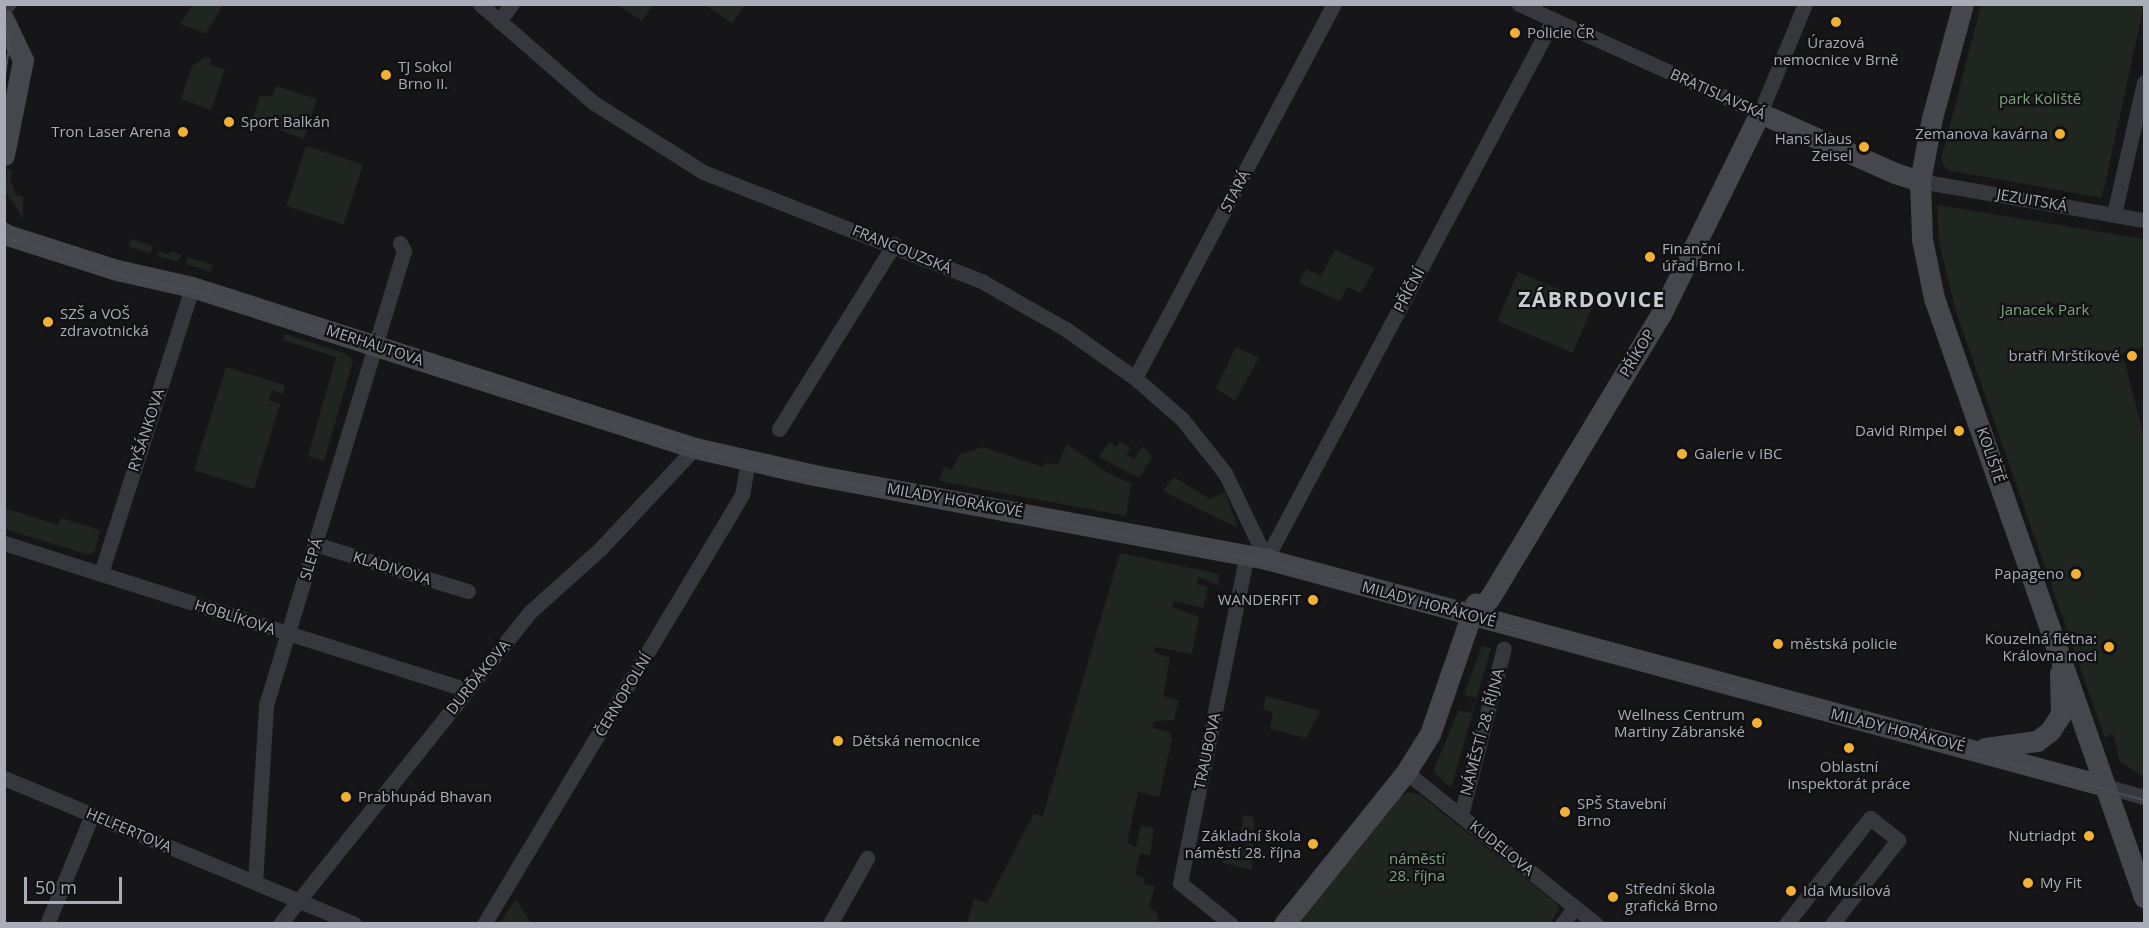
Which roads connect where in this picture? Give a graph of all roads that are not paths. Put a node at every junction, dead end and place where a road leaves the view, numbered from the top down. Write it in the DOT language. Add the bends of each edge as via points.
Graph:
graph roads {
  1 [pos="8,4"];
  2 [pos="480,4"];
  3 [pos="512,4"];
  4 [pos="1334,4"];
  5 [pos="1519,4"];
  6 [pos="1805,4"];
  7 [pos="1963,4"];
  8 [pos="4,8"];
  9 [pos="4,20"];
  10 [pos="1553,20"];
  11 [pos="499,21"];
  12 [pos="2145,81"];
  13 [pos="1760,113"];
  14 [pos="4,155"];
  15 [pos="1920,181"];
  16 [pos="2114,214"];
  17 [pos="2140,219"];
  18 [pos="4,234"];
  19 [pos="400,243"];
  20 [pos="894,244"];
  21 [pos="192,287"];
  22 [pos="375,345"];
  23 [pos="1135,378"];
  24 [pos="779,429"];
  25 [pos="695,448"];
  26 [pos="747,461"];
  27 [pos="4,543"];
  28 [pos="315,544"];
  29 [pos="1256,557"];
  30 [pos="101,573"];
  31 [pos="468,591"];
  32 [pos="1473,616"];
  33 [pos="288,633"];
  34 [pos="1504,648"];
  35 [pos="2059,652"];
  36 [pos="466,690"];
  37 [pos="1975,749"];
  38 [pos="1407,772"];
  39 [pos="4,778"];
  40 [pos="2105,786"];
  41 [pos="2145,796"];
  42 [pos="92,815"];
  43 [pos="1461,815"];
  44 [pos="867,858"];
  45 [pos="255,882"];
  46 [pos="2145,897"];
  47 [pos="298,900"];
  48 [pos="1575,907"];
  49 [pos="47,924"];
  50 [pos="280,924"];
  51 [pos="354,924"];
  52 [pos="484,924"];
  53 [pos="830,924"];
  54 [pos="1231,924"];
  55 [pos="1284,924"];
  56 [pos="1562,924"];
  57 [pos="1596,924"];
  58 [pos="1786,924"];
  59 [pos="1832,924"];
  1 -- 8 [label="street"];
  2 -- 11 [label="street, FRANCOUZSKÁ"];
  3 -- 11 [label="street"];
  4 -- 23 [label="street, STARÁ"];
  5 -- 10 [label="street, BRATISLAVSKÁ"];
  6 -- 13 [label="street"];
  7 -- 15 [label="street, KOLIŠTĚ" via="1932,118"];
  9 -- 14 [label="street" via="23,60"];
  10 -- 13 [label="street, BRATISLAVSKÁ"];
  10 -- 29 [label="street, PŘÍČNÍ"];
  11 -- 20 [label="street, FRANCOUZSKÁ" via="594,103 703,172"];
  12 -- 16 [label="street"];
  13 -- 15 [label="street, BRATISLAVSKÁ"];
  13 -- 32 [label="street, PŘÍKOP" via="1662,312 1489,598"];
  15 -- 16 [label="street, JEZUITSKÁ"];
  15 -- 35 [label="street, KOLIŠTĚ" via="1922,239 1934,298"];
  16 -- 17 [label="street, JEZUITSKÁ"];
  18 -- 21 [label="street, MERHAUTOVA" via="117,270"];
  19 -- 22 [label="street, SLEPÁ" via="404,251"];
  20 -- 23 [label="street, FRANCOUZSKÁ" via="982,282 1067,330"];
  20 -- 24 [label="street"];
  21 -- 22 [label="street, MERHAUTOVA"];
  21 -- 30 [label="street, RYŠÁNKOVA"];
  22 -- 25 [label="street, MERHAUTOVA"];
  22 -- 28 [label="street, SLEPÁ"];
  23 -- 29 [label="street, FRANCOUZSKÁ" via="1182,419 1225,473"];
  25 -- 26 [label="street, MERHAUTOVA"];
  25 -- 36 [label="street, DURĎÁKOVA" via="600,549 531,611"];
  26 -- 29 [label="street, MILADY HORÁKOVÉ"];
  26 -- 52 [label="street, ČERNOPOLNÍ" via="742,495"];
  27 -- 30 [label="street, HOBLÍKOVA"];
  28 -- 31 [label="street, KLADIVOVA"];
  28 -- 33 [label="street, SLEPÁ"];
  29 -- 32 [label="street, MILADY HORÁKOVÉ"];
  29 -- 54 [label="street, TRAUBOVA" via="1180,883"];
  30 -- 33 [label="street, HOBLÍKOVA"];
  32 -- 37 [label="street, MILADY HORÁKOVÉ" via="1913,736"];
  32 -- 38 [label="street" via="1430,734"];
  33 -- 36 [label="street, HOBLÍKOVA"];
  33 -- 45 [label="street, SLEPÁ" via="266,705"];
  34 -- 43 [label="street, NÁMĚSTÍ 28. ŘÍJNA"];
  35 -- 37 [label="street" via="2061,714 2050,731 2037,741"];
  35 -- 40 [label="street, KOLIŠTĚ"];
  36 -- 47 [label="street, DURĎÁKOVA"];
  37 -- 40 [label="street, MILADY HORÁKOVÉ"];
  38 -- 43 [label="street, KUDELOVA"];
  38 -- 55 [label="street"];
  39 -- 42 [label="street, HELFERTOVA"];
  40 -- 41 [label="street"];
  40 -- 46 [label="street, KOLIŠTĚ"];
  42 -- 45 [label="street, HELFERTOVA"];
  42 -- 49 [label="street"];
  43 -- 48 [label="street, KUDELOVA"];
  44 -- 53 [label="street"];
  45 -- 47 [label="street, HELFERTOVA"];
  47 -- 50 [label="street, DURĎÁKOVA"];
  47 -- 51 [label="street, HELFERTOVA"];
  48 -- 56 [label="street"];
  48 -- 57 [label="street, KUDELOVA"];
  58 -- 59 [label="street" via="1869,818 1898,840"];
}
